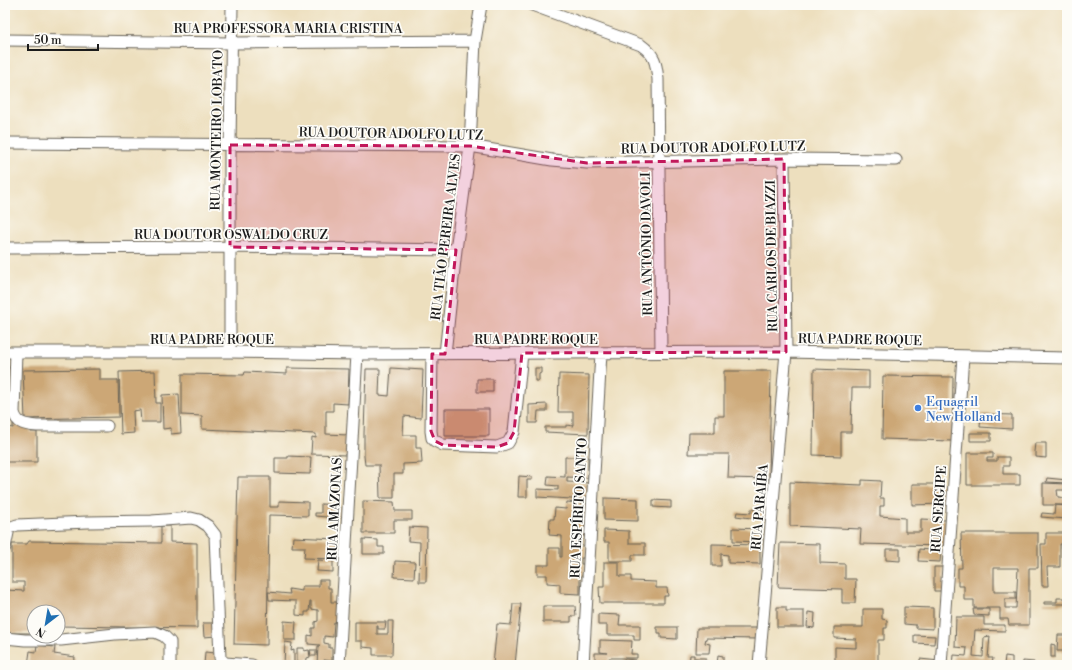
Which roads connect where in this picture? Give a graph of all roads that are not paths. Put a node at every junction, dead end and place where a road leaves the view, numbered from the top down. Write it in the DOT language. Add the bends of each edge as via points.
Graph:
graph roads {
  1 [pos="232,5"];
  2 [pos="481,5"];
  3 [pos="532,5"];
  4 [pos="5,40"];
  5 [pos="475,41"];
  6 [pos="231,43"];
  7 [pos="5,143"];
  8 [pos="230,145"];
  9 [pos="470,146"];
  10 [pos="784,159"];
  11 [pos="896,160"];
  12 [pos="659,162"];
  13 [pos="230,247"];
  14 [pos="5,248"];
  15 [pos="456,250"];
  16 [pos="11,352"];
  17 [pos="230,352"];
  18 [pos="661,352"];
  19 [pos="786,352"];
  20 [pos="522,353"];
  21 [pos="601,353"];
  22 [pos="357,354"];
  23 [pos="432,354"];
  24 [pos="445,354"];
  25 [pos="963,356"];
  26 [pos="1067,358"];
  27 [pos="107,426"];
  28 [pos="5,547"];
  29 [pos="5,638"];
  30 [pos="252,664"];
  31 [pos="170,665"];
  32 [pos="339,665"];
  33 [pos="583,665"];
  34 [pos="759,665"];
  35 [pos="941,665"];
  1 -- 6 [label="street, RUA MONTEIRO LOBATO"];
  2 -- 5 [label="street, RUA TIÃO PEREIRA ALVES"];
  3 -- 12 [label="street, RUA ANTÔNIO DAVOLI" via="641,45 650,51 656,65"];
  4 -- 6 [label="street, RUA PROFESSORA MARIA CRISTINA"];
  5 -- 6 [label="street, RUA PROFESSORA MARIA CRISTINA"];
  5 -- 9 [label="street, RUA TIÃO PEREIRA ALVES"];
  6 -- 8 [label="street, RUA MONTEIRO LOBATO"];
  7 -- 8 [label="street, RUA DOUTOR ADOLFO LUTZ"];
  8 -- 9 [label="street, RUA DOUTOR ADOLFO LUTZ"];
  8 -- 13 [label="street, RUA MONTEIRO LOBATO"];
  9 -- 12 [label="street, RUA DOUTOR ADOLFO LUTZ" via="552,160 587,163"];
  9 -- 15 [label="street, RUA TIÃO PEREIRA ALVES"];
  10 -- 11 [label="street, RUA DOUTOR ADOLFO LUTZ"];
  10 -- 12 [label="street, RUA DOUTOR ADOLFO LUTZ"];
  10 -- 19 [label="street, RUA CARLOS DE BIAZZI"];
  12 -- 18 [label="street, RUA ANTÔNIO DAVOLI"];
  13 -- 14 [label="street, RUA DOUTOR OSWALDO CRUZ"];
  13 -- 15 [label="street, RUA DOUTOR OSWALDO CRUZ"];
  13 -- 17 [label="street, RUA MONTEIRO LOBATO"];
  15 -- 24 [label="street, RUA TIÃO PEREIRA ALVES"];
  16 -- 17 [label="street, RUA PADRE ROQUE"];
  16 -- 27 [label="street" via="14,412 18,422 37,426"];
  17 -- 22 [label="street, RUA PADRE ROQUE"];
  18 -- 19 [label="street, RUA PADRE ROQUE"];
  18 -- 21 [label="street, RUA PADRE ROQUE"];
  19 -- 25 [label="street, RUA PADRE ROQUE"];
  19 -- 34 [label="street, RUA PARAÍBA"];
  20 -- 21 [label="street, RUA PADRE ROQUE"];
  20 -- 23 [label="street" via="514,432 508,443 497,447 444,445 432,438"];
  20 -- 24 [label="street, RUA PADRE ROQUE"];
  21 -- 33 [label="street, RUA ESPÍRITO SANTO"];
  22 -- 23 [label="street, RUA PADRE ROQUE"];
  22 -- 32 [label="street, RUA AMAZONAS"];
  23 -- 24 [label="street, RUA PADRE ROQUE"];
  25 -- 26 [label="street, RUA PADRE ROQUE"];
  25 -- 35 [label="street, RUA SERGIPE"];
  28 -- 30 [label="street" via="9,528 17,525 190,518 199,520 215,535 220,658 225,663"];
  29 -- 31 [label="street" via="62,640 154,632 170,642"];
}
